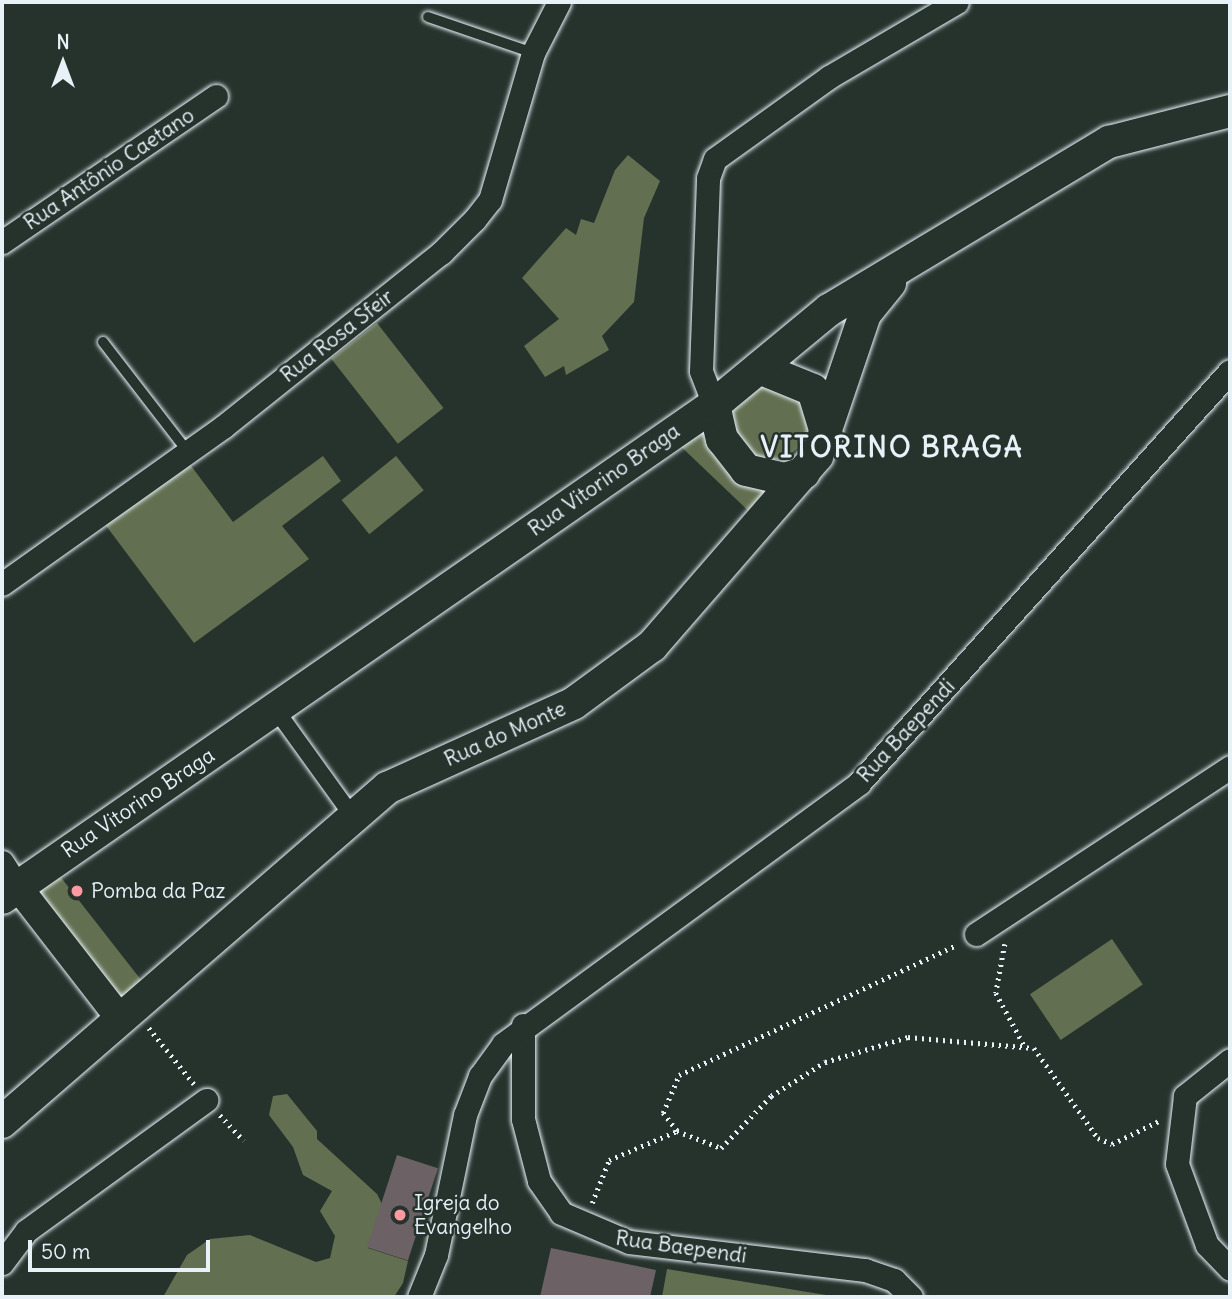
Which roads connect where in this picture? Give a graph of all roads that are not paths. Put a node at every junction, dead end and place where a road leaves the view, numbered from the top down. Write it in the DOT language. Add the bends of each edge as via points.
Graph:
graph roads {
  1 [pos="559,2"];
  2 [pos="957,2"];
  3 [pos="428,17"];
  4 [pos="533,53"];
  5 [pos="216,96"];
  6 [pos="1230,111"];
  7 [pos="2,243"];
  8 [pos="906,263"];
  9 [pos="103,342"];
  10 [pos="759,368"];
  11 [pos="1230,371"];
  12 [pos="715,405"];
  13 [pos="827,438"];
  14 [pos="188,452"];
  15 [pos="804,473"];
  16 [pos="2,584"];
  17 [pos="276,710"];
  18 [pos="1230,767"];
  19 [pos="351,814"];
  20 [pos="7,882"];
  21 [pos="976,934"];
  22 [pos="124,1011"];
  23 [pos="523,1025"];
  24 [pos="1230,1060"];
  25 [pos="206,1100"];
  26 [pos="2,1122"];
  27 [pos="2,1263"];
  28 [pos="1230,1269"];
  29 [pos="419,1297"];
  30 [pos="911,1297"];
  1 -- 4 [label="street, Rua Rosa Sfeir"];
  2 -- 12 [label="street" via="829,76 715,159 708,178 701,371"];
  3 -- 4 [label="lane"];
  4 -- 14 [label="street, Rua Rosa Sfeir" via="498,179 475,219 441,253"];
  5 -- 7 [label="street, Rua Antônio Caetano"];
  6 -- 8 [label="main road, Rua Vitorino Braga" via="1109,142"];
  8 -- 10 [label="main road, Rua Vitorino Braga" via="829,310"];
  8 -- 13 [label="main road, Rua do Monte" via="864,314"];
  9 -- 14 [label="lane"];
  10 -- 12 [label="main road, Rua Vitorino Braga"];
  10 -- 13 [label="main road" via="787,374 813,390"];
  11 -- 23 [label="street, Rua Baependi" via="859,783"];
  12 -- 15 [label="main road" via="722,439 746,470 785,479"];
  12 -- 17 [label="main road, Rua Vitorino Braga"];
  13 -- 15 [label="main road, Rua do Monte"];
  14 -- 16 [label="street, Rua Rosa Sfeir"];
  15 -- 19 [label="main road, Rua do Monte" via="652,646 615,678 387,788"];
  17 -- 19 [label="street"];
  17 -- 20 [label="main road, Rua Vitorino Braga"];
  18 -- 21 [label="street"];
  19 -- 22 [label="main road, Rua do Monte"];
  20 -- 22 [label="street"];
  22 -- 26 [label="main road, Rua do Monte"];
  23 -- 29 [label="street, Rua Baependi" via="480,1076 465,1115 436,1255"];
  23 -- 30 [label="street, Rua Baependi" via="523,1119 539,1181 561,1213 584,1227 629,1242 865,1270 894,1280"];
  24 -- 28 [label="street" via="1185,1096 1177,1164 1187,1203 1207,1245"];
  25 -- 27 [label="street" via="26,1231"];
}
